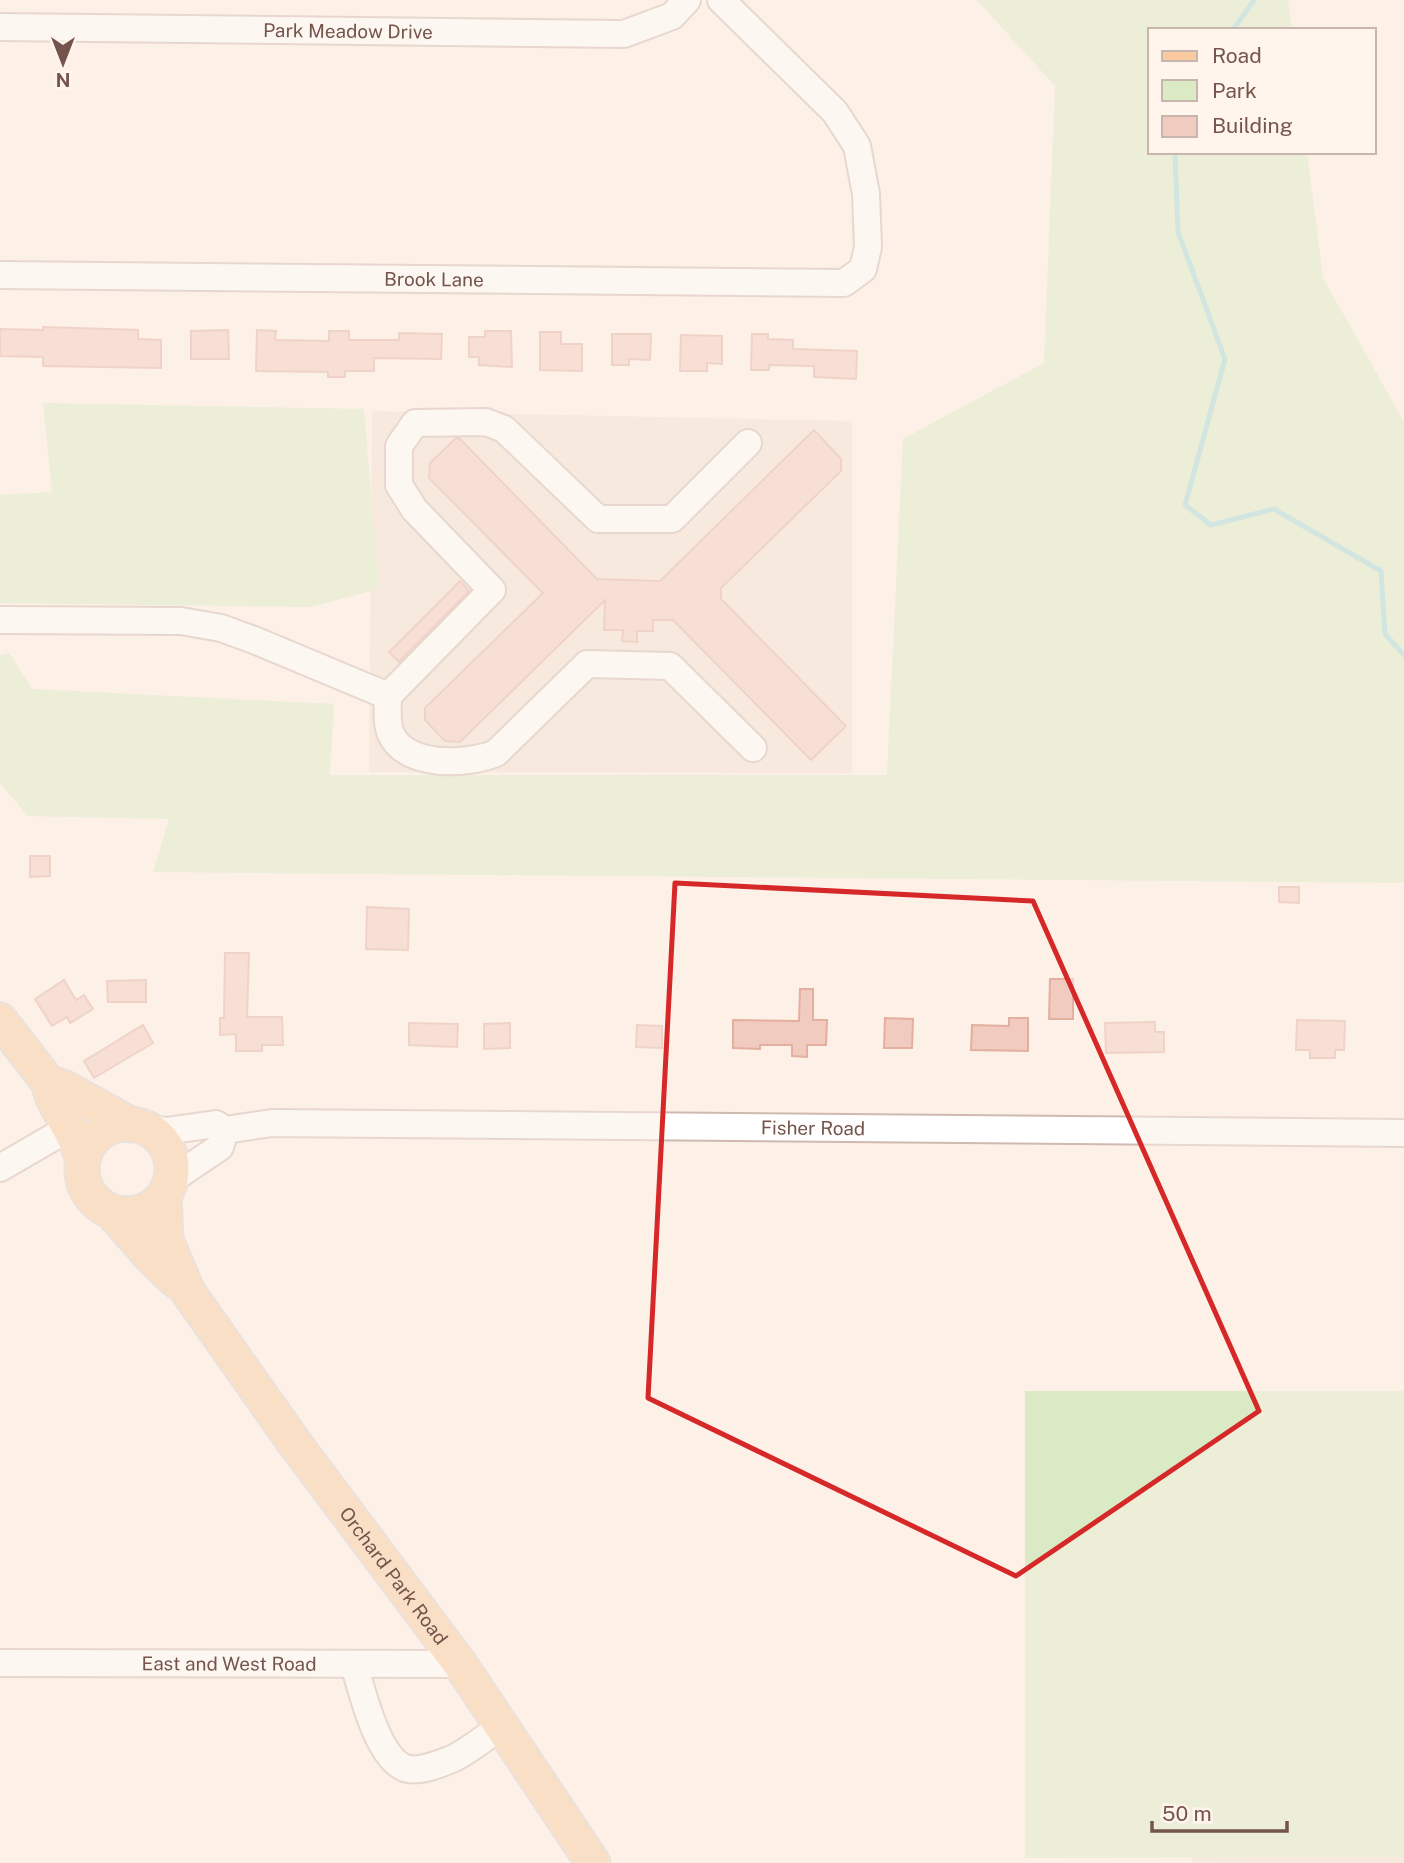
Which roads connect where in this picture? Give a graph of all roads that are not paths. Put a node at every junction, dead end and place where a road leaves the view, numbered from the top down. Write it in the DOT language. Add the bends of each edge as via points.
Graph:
graph roads {
  1 [pos="687,0"];
  2 [pos="721,0"];
  3 [pos="0,27"];
  4 [pos="0,275"];
  5 [pos="748,443"];
  6 [pos="0,620"];
  7 [pos="388,696"];
  8 [pos="753,748"];
  9 [pos="0,1020"];
  10 [pos="48,1083"];
  11 [pos="140,1127"];
  12 [pos="69,1128"];
  13 [pos="225,1130"];
  14 [pos="1404,1133"];
  15 [pos="83,1160"];
  16 [pos="0,1168"];
  17 [pos="167,1188"];
  18 [pos="111,1211"];
  19 [pos="188,1292"];
  20 [pos="0,1663"];
  21 [pos="354,1664"];
  22 [pos="460,1664"];
  23 [pos="501,1726"];
  24 [pos="593,1863"];
  1 -- 3 [label="street, Park Meadow Drive" via="672,16 624,34"];
  2 -- 4 [label="street, Brook Lane" via="835,112 858,146 868,247 863,269 844,283"];
  5 -- 7 [label="street" via="672,519 598,519 504,429 486,422 415,424 399,446 399,485 414,509 492,590"];
  6 -- 7 [label="street" via="202,623"];
  7 -- 8 [label="street" via="389,732 408,753 433,761 480,760 496,753 587,664 670,666"];
  9 -- 10 [label="main road"];
  10 -- 11 [label="main road"];
  10 -- 12 [label="main road"];
  11 -- 13 [label="street, Fisher Road" via="166,1131 216,1124"];
  11 -- 15 [label="main road" via="110,1127 88,1146"];
  11 -- 17 [label="main road" via="164,1142 171,1156 173,1170"];
  12 -- 15 [label="main road"];
  12 -- 16 [label="street"];
  13 -- 14 [label="street, Fisher Road" via="272,1123"];
  13 -- 17 [label="street" via="220,1147"];
  15 -- 18 [label="main road" via="87,1190"];
  17 -- 18 [label="main road" via="151,1207 137,1213"];
  17 -- 19 [label="main road, Orchard Park Road" via="166,1240"];
  18 -- 19 [label="main road, Orchard Park Road"];
  19 -- 22 [label="main road, Orchard Park Road"];
  20 -- 21 [label="street, East and West Road"];
  21 -- 22 [label="street, East and West Road"];
  21 -- 23 [label="street" via="379,1737 390,1758 406,1769 427,1768 454,1758"];
  22 -- 23 [label="main road, Orchard Park Road"];
  23 -- 24 [label="main road, Orchard Park Road"];
}
